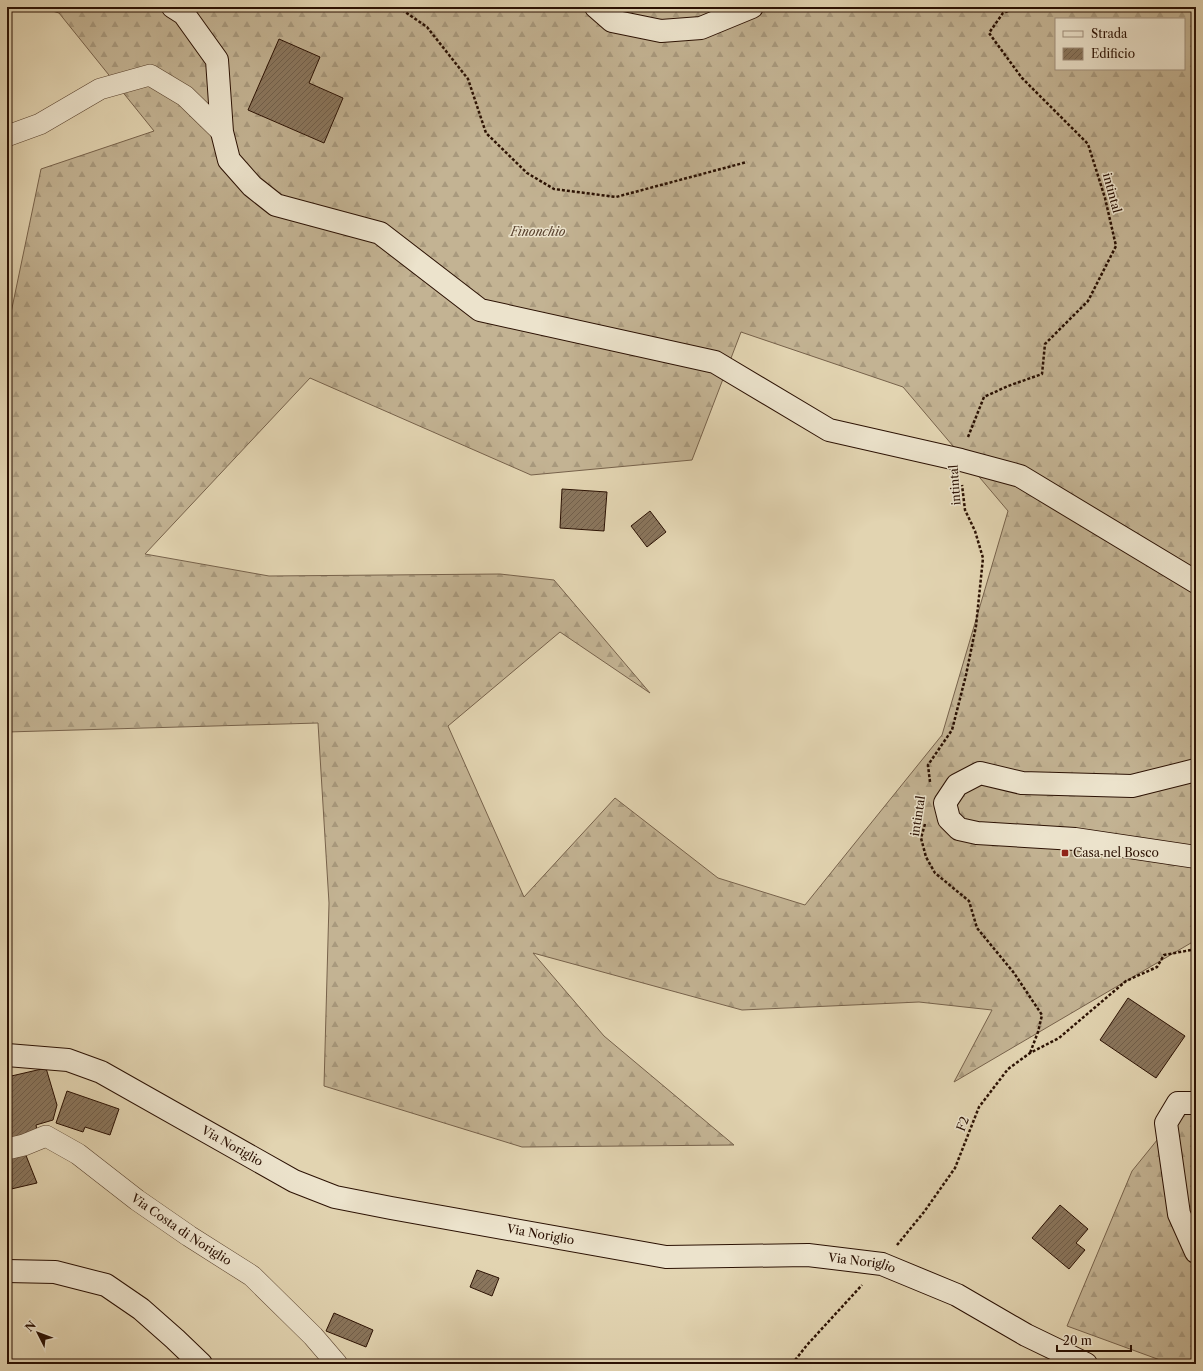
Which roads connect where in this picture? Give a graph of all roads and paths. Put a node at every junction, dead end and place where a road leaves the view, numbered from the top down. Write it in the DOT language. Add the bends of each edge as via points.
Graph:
graph roads {
  1 [pos="173,7"];
  2 [pos="398,7"];
  3 [pos="596,7"];
  4 [pos="752,7"];
  5 [pos="1019,7"];
  6 [pos="222,132"];
  7 [pos="7,136"];
  8 [pos="747,162"];
  9 [pos="961,460"];
  10 [pos="1196,582"];
  11 [pos="1196,770"];
  12 [pos="930,786"];
  13 [pos="927,818"];
  14 [pos="1196,857"];
  15 [pos="1196,949"];
  16 [pos="1030,1054"];
  17 [pos="7,1055"];
  18 [pos="1196,1102"];
  19 [pos="7,1149"];
  20 [pos="1196,1252"];
  21 [pos="882,1264"];
  22 [pos="7,1271"];
  23 [pos="201,1364"];
  24 [pos="337,1364"];
  25 [pos="792,1364"];
  26 [pos="1086,1364"];
  1 -- 6 [label="street" via="184,14 217,60"];
  2 -- 8 [label="path" via="427,27 468,79 486,133 527,173 554,189 616,198"];
  3 -- 4 [label="street" via="612,21 661,31 700,28"];
  5 -- 9 [label="path, intintal" via="1003,13 989,33 1022,78 1088,144 1105,198 1116,246 1088,301 1045,344 1042,374 984,397"];
  6 -- 7 [label="street" via="185,96 150,75 100,88 40,124"];
  6 -- 9 [label="street" via="229,160 252,186 276,205 380,233 480,310 715,362 829,430"];
  9 -- 10 [label="street" via="1020,476"];
  9 -- 12 [label="path, intintal" via="965,510 983,558 976,626 966,675 952,730 928,765"];
  11 -- 14 [label="street" via="1132,786 1022,783 980,773 957,785 945,803 949,819 959,829 977,834 1075,839"];
  13 -- 16 [label="path, intintal" via="921,838 932,868 969,901 978,928 1014,973 1042,1015"];
  15 -- 16 [label="path, F2" via="1164,955 1157,967 1126,981 1059,1038"];
  16 -- 21 [label="path, F2" via="1008,1069 980,1107 955,1168"];
  17 -- 21 [label="street, Via Noriglio" via="68,1060 101,1072 294,1181 335,1197 666,1257 808,1255"];
  18 -- 20 [label="street" via="1178,1103 1166,1123 1179,1214"];
  19 -- 24 [label="street, Via Costa di Noriglio" via="46,1136 78,1154 189,1236 252,1276 313,1336"];
  21 -- 25 [label="path, F2"];
  21 -- 26 [label="street, Via Noriglio" via="957,1295 1026,1335"];
  22 -- 23 [label="street" via="55,1272 106,1285 141,1309"];
}
